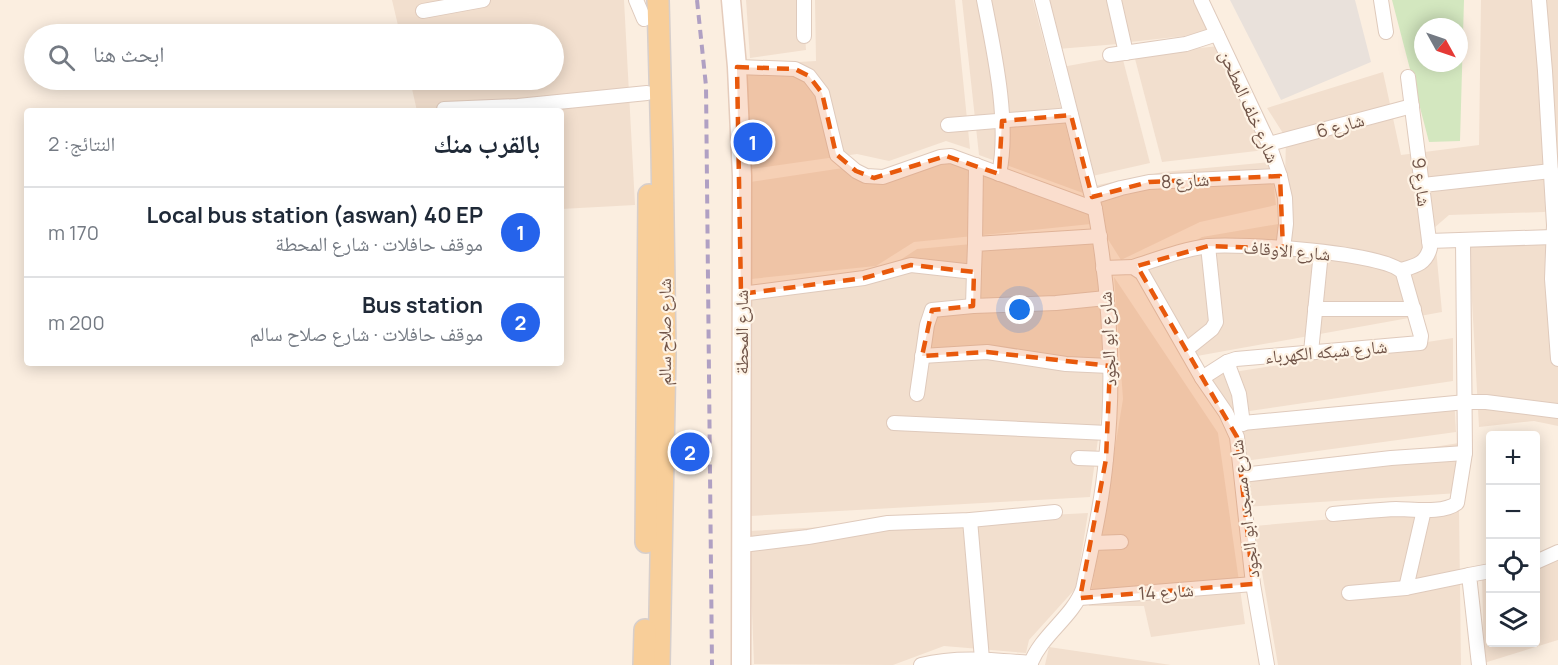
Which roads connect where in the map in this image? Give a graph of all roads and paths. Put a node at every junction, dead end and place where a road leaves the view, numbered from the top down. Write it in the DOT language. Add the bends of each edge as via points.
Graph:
graph roads {
  1 [pos="483,0"];
  2 [pos="658,0"];
  3 [pos="731,0"];
  4 [pos="804,0"];
  5 [pos="984,0"];
  6 [pos="1042,0"];
  7 [pos="1114,0"];
  8 [pos="1201,0"];
  9 [pos="1381,0"];
  10 [pos="1539,0"];
  11 [pos="641,6"];
  12 [pos="423,11"];
  13 [pos="1386,32"];
  14 [pos="1217,34"];
  15 [pos="804,36"];
  16 [pos="1126,53"];
  17 [pos="1110,55"];
  18 [pos="737,67"];
  19 [pos="1407,77"];
  20 [pos="647,93"];
  21 [pos="1412,106"];
  22 [pos="469,108"];
  23 [pos="1071,115"];
  24 [pos="1002,121"];
  25 [pos="948,125"];
  26 [pos="1269,144"];
  27 [pos="976,165"];
  28 [pos="1551,171"];
  29 [pos="999,174"];
  30 [pos="1280,176"];
  31 [pos="1423,185"];
  32 [pos="1093,203"];
  33 [pos="1555,229"];
  34 [pos="1100,236"];
  35 [pos="1463,240"];
  36 [pos="1429,241"];
  37 [pos="975,244"];
  38 [pos="1208,246"];
  39 [pos="1283,249"];
  40 [pos="1321,252"];
  41 [pos="1133,267"];
  42 [pos="1103,268"];
  43 [pos="1401,270"];
  44 [pos="974,272"];
  45 [pos="741,294"];
  46 [pos="1106,298"];
  47 [pos="973,306"];
  48 [pos="1315,309"];
  49 [pos="1414,309"];
  50 [pos="1187,349"];
  51 [pos="1311,352"];
  52 [pos="922,356"];
  53 [pos="1558,359"];
  54 [pos="1227,362"];
  55 [pos="1110,366"];
  56 [pos="1202,378"];
  57 [pos="917,394"];
  58 [pos="1466,402"];
  59 [pos="1558,411"];
  60 [pos="894,423"];
  61 [pos="1238,424"];
  62 [pos="1108,433"];
  63 [pos="1465,453"];
  64 [pos="1078,458"];
  65 [pos="1106,459"];
  66 [pos="1242,475"];
  67 [pos="1424,510"];
  68 [pos="1055,512"];
  69 [pos="1333,514"];
  70 [pos="970,519"];
  71 [pos="1121,542"];
  72 [pos="1093,543"];
  73 [pos="741,545"];
  74 [pos="1558,552"];
  75 [pos="1540,560"];
  76 [pos="1486,572"];
  77 [pos="1469,575"];
  78 [pos="1253,584"];
  79 [pos="1407,588"];
  80 [pos="1349,593"];
  81 [pos="1080,598"];
  82 [pos="981,659"];
  83 [pos="1030,664"];
  84 [pos="645,665"];
  85 [pos="659,665"];
  86 [pos="741,665"];
  87 [pos="921,665"];
  88 [pos="1267,665"];
  89 [pos="1479,665"];
  1 -- 12 [label="street"];
  2 -- 85 [label="main road, شارع صلاح سالم" via="664,340"];
  3 -- 18 [label="main road, شارع المحطة"];
  4 -- 15 [label="street"];
  5 -- 24 [label="street"];
  6 -- 23 [label="street, شارع ابو الجود"];
  7 -- 16 [label="street"];
  8 -- 14 [label="street, شارع خلف المطحن"];
  9 -- 13 [label="street"];
  10 -- 28 [label="street"];
  11 -- 20 [label="main road, شارع صلاح سالم"];
  14 -- 16 [label="street, شارع خلف المطحن" via="1186,44"];
  14 -- 26 [label="street, شارع خلف المطحن"];
  16 -- 17 [label="street, شارع خلف المطحن"];
  18 -- 27 [label="street" via="795,69 809,76 822,93 837,155 866,176 883,177 946,156"];
  18 -- 45 [label="main road, شارع المحطة" via="742,176"];
  19 -- 21 [label="street, شارع 9"];
  20 -- 22 [label="street"];
  20 -- 84 [label="main road, شارع صلاح سالم"];
  21 -- 26 [label="street, شارع 6"];
  21 -- 31 [label="street, شارع 9"];
  23 -- 24 [label="street"];
  23 -- 32 [label="street, شارع ابو الجود"];
  24 -- 25 [label="street"];
  24 -- 29 [label="street" via="1003,158"];
  26 -- 30 [label="street, شارع خلف المطحن"];
  27 -- 29 [label="street"];
  27 -- 37 [label="street"];
  28 -- 31 [label="street"];
  28 -- 33 [label="street"];
  29 -- 32 [label="street"];
  30 -- 32 [label="street, شارع 8" via="1149,182 1128,186"];
  30 -- 39 [label="street, شارع خلف المطحن" via="1285,198"];
  31 -- 36 [label="street, شارع 9"];
  32 -- 34 [label="street, شارع ابو الجود"];
  33 -- 35 [label="street"];
  33 -- 53 [label="street" via="1553,298"];
  34 -- 37 [label="street"];
  34 -- 42 [label="street, شارع ابو الجود"];
  35 -- 36 [label="street"];
  35 -- 58 [label="street"];
  36 -- 43 [label="street" via="1424,261"];
  37 -- 44 [label="street"];
  38 -- 39 [label="street, شارع الاوقاف"];
  38 -- 41 [label="street, شارع الاوقاف"];
  38 -- 50 [label="street" via="1216,322"];
  39 -- 40 [label="street, شارع الاوقاف"];
  40 -- 43 [label="street, شارع الاوقاف"];
  40 -- 48 [label="street"];
  41 -- 42 [label="street"];
  41 -- 50 [label="street, شارع مسجد ابو الجود" via="1148,281"];
  42 -- 46 [label="street, شارع ابو الجود"];
  43 -- 49 [label="street"];
  44 -- 45 [label="street" via="911,266 864,278"];
  44 -- 47 [label="street"];
  45 -- 73 [label="main road, شارع المحطة"];
  46 -- 47 [label="street"];
  46 -- 55 [label="street, شارع ابو الجود"];
  47 -- 52 [label="street" via="932,310"];
  48 -- 49 [label="street"];
  48 -- 51 [label="street"];
  49 -- 51 [label="street, شارع شبكه الكهرباء" via="1420,343"];
  50 -- 56 [label="street, شارع مسجد ابو الجود"];
  51 -- 54 [label="street, شارع شبكه الكهرباء"];
  52 -- 55 [label="street" via="987,352"];
  52 -- 57 [label="street"];
  54 -- 56 [label="street, شارع شبكه الكهرباء"];
  54 -- 61 [label="street" via="1239,394"];
  55 -- 62 [label="street, شارع ابو الجود"];
  56 -- 61 [label="street, شارع مسجد ابو الجود"];
  58 -- 59 [label="street"];
  58 -- 61 [label="street"];
  58 -- 63 [label="street"];
  60 -- 62 [label="street"];
  61 -- 66 [label="street, شارع مسجد ابو الجود"];
  62 -- 65 [label="street, شارع ابو الجود"];
  63 -- 66 [label="street"];
  63 -- 67 [label="street" via="1457,502"];
  64 -- 65 [label="street"];
  65 -- 72 [label="street, شارع ابو الجود"];
  66 -- 78 [label="street, شارع مسجد ابو الجود"];
  67 -- 69 [label="street"];
  67 -- 79 [label="street"];
  68 -- 70 [label="street"];
  70 -- 73 [label="street" via="888,523"];
  70 -- 82 [label="street"];
  71 -- 72 [label="street"];
  72 -- 81 [label="street, شارع ابو الجود"];
  73 -- 86 [label="main road, شارع المحطة"];
  74 -- 75 [label="street"];
  76 -- 77 [label="street"];
  77 -- 79 [label="street"];
  77 -- 89 [label="street"];
  78 -- 81 [label="street, شارع 14"];
  78 -- 88 [label="street, شارع مسجد ابو الجود"];
  79 -- 80 [label="street"];
  81 -- 83 [label="street, شارع ابو الجود" via="1040,645"];
  82 -- 83 [label="street"];
  82 -- 87 [label="street"];
}
